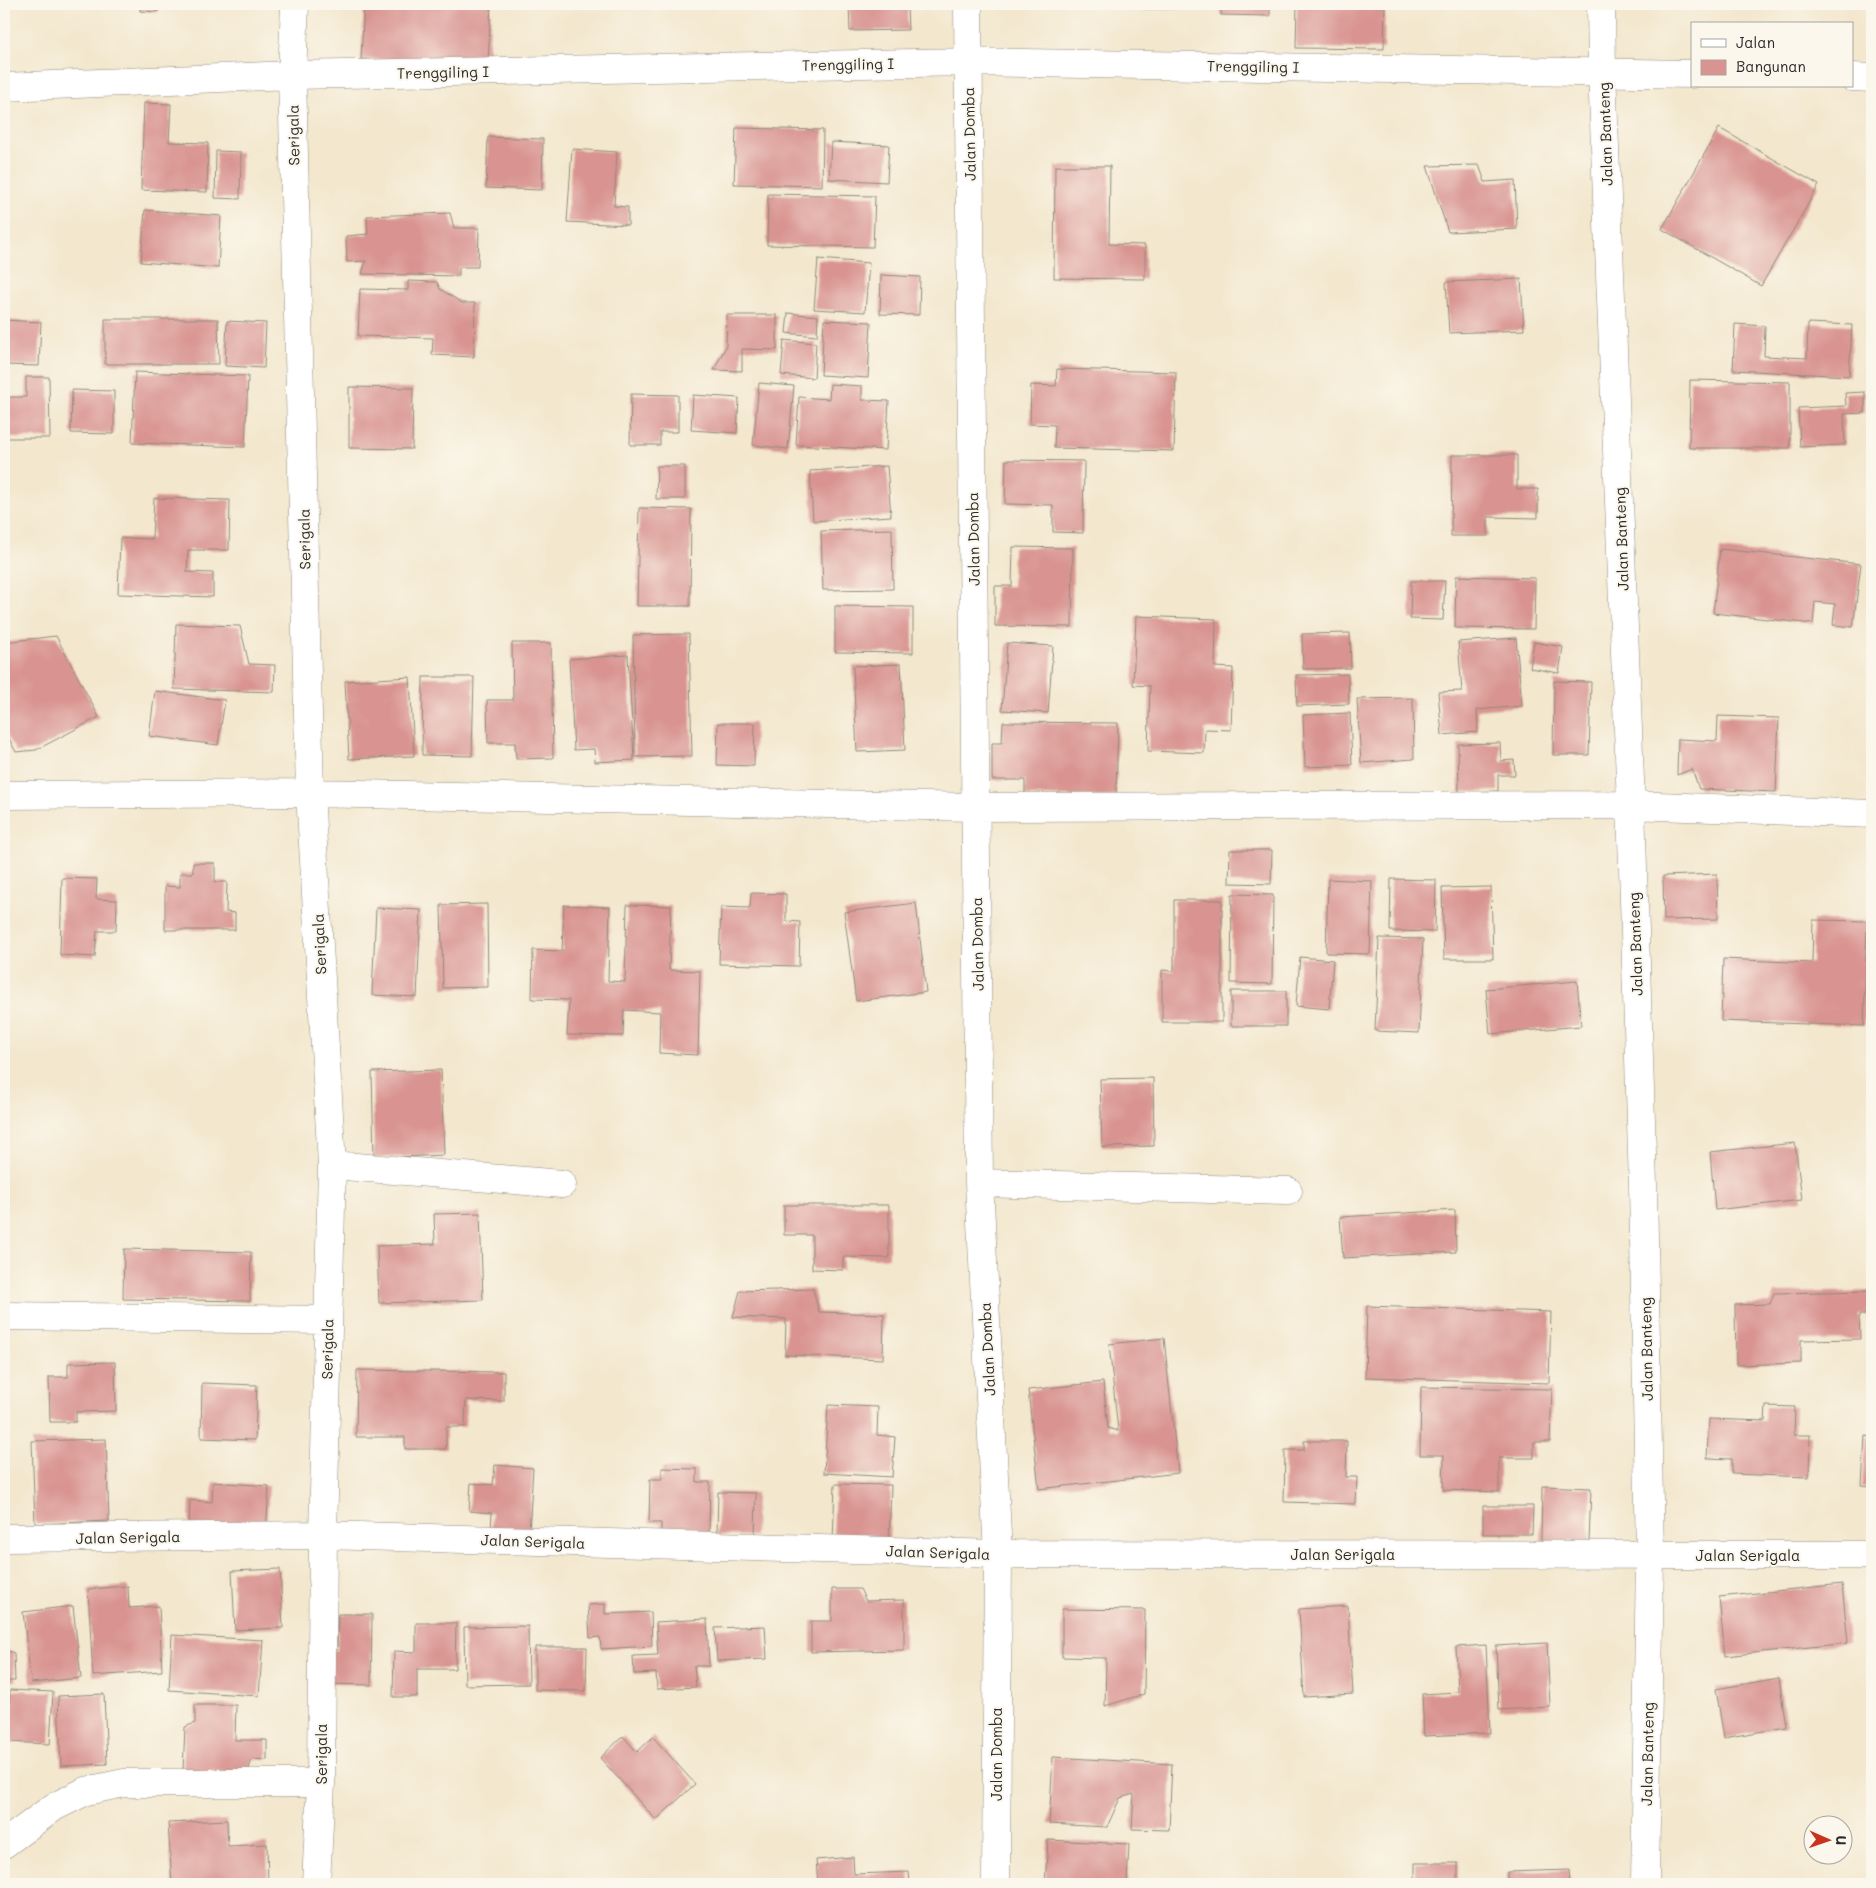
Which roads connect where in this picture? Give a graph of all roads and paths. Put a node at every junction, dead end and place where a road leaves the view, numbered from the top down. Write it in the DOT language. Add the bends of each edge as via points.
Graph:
graph roads {
  1 [pos="295,4"];
  2 [pos="968,4"];
  3 [pos="1602,4"];
  4 [pos="968,62"];
  5 [pos="1602,71"];
  6 [pos="1691,74"];
  7 [pos="292,75"];
  8 [pos="1854,78"];
  9 [pos="1872,78"];
  10 [pos="4,86"];
  11 [pos="310,793"];
  12 [pos="4,795"];
  13 [pos="1631,805"];
  14 [pos="976,807"];
  15 [pos="1872,814"];
  16 [pos="332,1165"];
  17 [pos="979,1183"];
  18 [pos="562,1184"];
  19 [pos="1288,1192"];
  20 [pos="4,1316"];
  21 [pos="328,1320"];
  22 [pos="323,1535"];
  23 [pos="4,1538"];
  24 [pos="998,1554"];
  25 [pos="1650,1555"];
  26 [pos="1872,1555"];
  27 [pos="322,1783"];
  28 [pos="4,1844"];
  29 [pos="316,1884"];
  30 [pos="996,1884"];
  31 [pos="1645,1884"];
  1 -- 7 [label="street, Serigala"];
  2 -- 4 [label="street, Jalan Domba"];
  3 -- 5 [label="street, Jalan Banteng"];
  4 -- 5 [label="street, Trenggiling I"];
  4 -- 7 [label="street, Trenggiling I"];
  4 -- 14 [label="street, Jalan Domba"];
  5 -- 6 [label="street, Trenggiling I"];
  5 -- 13 [label="street, Jalan Banteng"];
  7 -- 10 [label="street, Trenggiling I"];
  7 -- 11 [label="street, Serigala"];
  8 -- 9 [label="street"];
  11 -- 12 [label="street"];
  11 -- 14 [label="street"];
  11 -- 16 [label="street, Serigala"];
  13 -- 14 [label="street"];
  13 -- 15 [label="street"];
  13 -- 25 [label="street, Jalan Banteng"];
  14 -- 17 [label="street, Jalan Domba"];
  16 -- 18 [label="street"];
  16 -- 21 [label="street, Serigala"];
  17 -- 19 [label="street"];
  17 -- 24 [label="street, Jalan Domba"];
  20 -- 21 [label="street"];
  21 -- 22 [label="street, Serigala"];
  22 -- 23 [label="street, Jalan Serigala"];
  22 -- 24 [label="street, Jalan Serigala"];
  22 -- 27 [label="street, Serigala"];
  24 -- 25 [label="street, Jalan Serigala"];
  24 -- 30 [label="street, Jalan Domba"];
  25 -- 26 [label="street, Jalan Serigala"];
  25 -- 31 [label="street, Jalan Banteng"];
  27 -- 28 [label="street" via="124,1783 86,1791 54,1807"];
  27 -- 29 [label="street, Serigala"];
}
